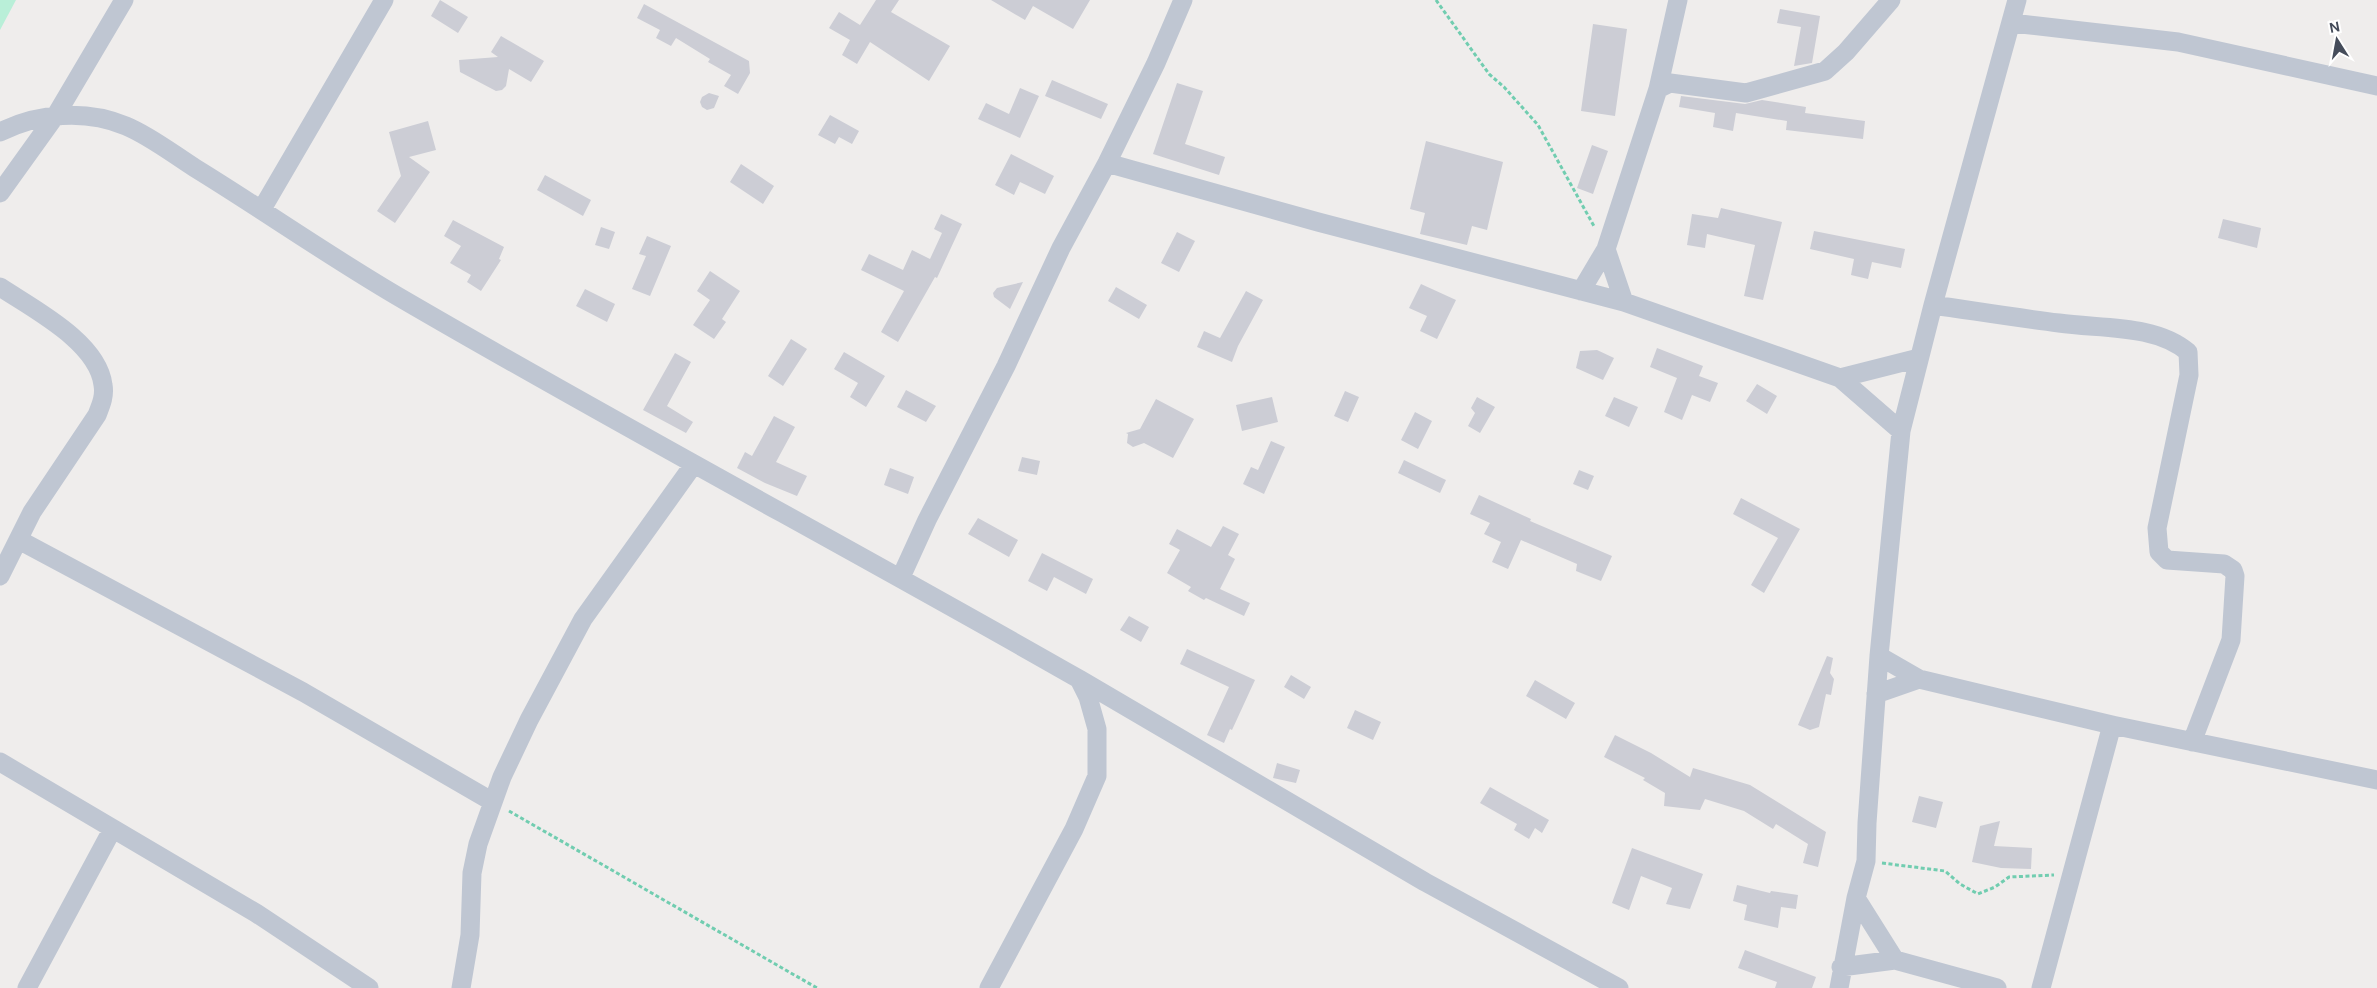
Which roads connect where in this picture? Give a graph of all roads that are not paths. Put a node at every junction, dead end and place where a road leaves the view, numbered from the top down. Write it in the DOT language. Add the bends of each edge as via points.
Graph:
graph roads {
  1 [pos="124,0"];
  2 [pos="384,0"];
  3 [pos="1183,0"];
  4 [pos="1678,0"];
  5 [pos="1892,0"];
  6 [pos="2017,0"];
  7 [pos="2012,23"];
  8 [pos="2377,86"];
  9 [pos="1658,89"];
  10 [pos="56,114"];
  11 [pos="0,132"];
  12 [pos="1107,163"];
  13 [pos="0,193"];
  14 [pos="262,208"];
  15 [pos="1606,249"];
  16 [pos="0,287"];
  17 [pos="1581,291"];
  18 [pos="1624,302"];
  19 [pos="1933,305"];
  20 [pos="1919,358"];
  21 [pos="1840,378"];
  22 [pos="1901,431"];
  23 [pos="694,464"];
  24 [pos="19,540"];
  25 [pos="0,576"];
  26 [pos="901,577"];
  27 [pos="1879,656"];
  28 [pos="1919,679"];
  29 [pos="1079,680"];
  30 [pos="1876,694"];
  31 [pos="2112,725"];
  32 [pos="2192,742"];
  33 [pos="0,762"];
  34 [pos="2377,780"];
  35 [pos="493,802"];
  36 [pos="112,830"];
  37 [pos="1856,898"];
  38 [pos="1895,960"];
  39 [pos="1841,967"];
  40 [pos="27,988"];
  41 [pos="369,988"];
  42 [pos="461,988"];
  43 [pos="989,988"];
  44 [pos="1619,988"];
  45 [pos="1839,988"];
  46 [pos="1998,988"];
  47 [pos="2041,988"];
  1 -- 10 [label="street"];
  2 -- 14 [label="street"];
  3 -- 12 [label="street" via="1156,64"];
  4 -- 9 [label="street"];
  5 -- 9 [label="street" via="1825,71 1746,93 1670,83"];
  6 -- 7 [label="street"];
  7 -- 8 [label="street" via="2178,42"];
  7 -- 19 [label="street"];
  9 -- 15 [label="street"];
  10 -- 11 [label="street"];
  10 -- 13 [label="street"];
  10 -- 14 [label="street" via="93,117 126,126"];
  12 -- 17 [label="street"];
  12 -- 26 [label="street"];
  14 -- 23 [label="street" via="376,284"];
  15 -- 17 [label="street"];
  15 -- 18 [label="street"];
  16 -- 24 [label="street" via="80,344 98,369 104,384 97,415 32,512"];
  17 -- 18 [label="street"];
  18 -- 21 [label="street"];
  19 -- 20 [label="street"];
  19 -- 32 [label="street" via="2142,332 2176,342 2188,352 2189,375 2157,528 2159,552 2167,560 2224,564 2233,570 2235,576 2231,640"];
  20 -- 21 [label="street"];
  20 -- 22 [label="street"];
  21 -- 22 [label="street"];
  22 -- 27 [label="street"];
  23 -- 26 [label="street"];
  23 -- 35 [label="street" via="583,619 529,720"];
  24 -- 25 [label="street"];
  24 -- 35 [label="street" via="303,692"];
  26 -- 29 [label="street"];
  27 -- 28 [label="street"];
  27 -- 30 [label="street"];
  28 -- 30 [label="street"];
  28 -- 31 [label="street"];
  29 -- 43 [label="street" via="1088,697 1097,729 1097,776 1074,829"];
  29 -- 44 [label="street" via="1425,882"];
  30 -- 37 [label="street" via="1866,861"];
  31 -- 32 [label="street"];
  31 -- 47 [label="street"];
  32 -- 34 [label="street"];
  33 -- 36 [label="street"];
  35 -- 42 [label="street" via="472,873 470,935"];
  36 -- 40 [label="street"];
  36 -- 41 [label="street" via="256,914"];
  37 -- 38 [label="street"];
  37 -- 39 [label="street"];
  38 -- 39 [label="street"];
  38 -- 46 [label="street"];
  39 -- 45 [label="street"];
}
